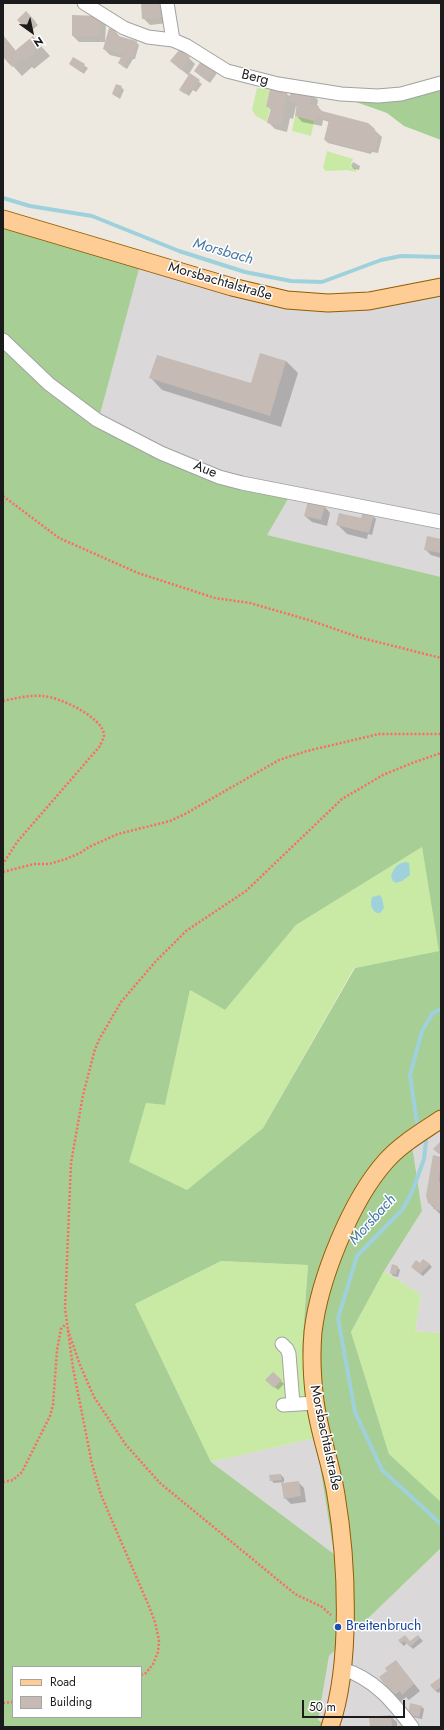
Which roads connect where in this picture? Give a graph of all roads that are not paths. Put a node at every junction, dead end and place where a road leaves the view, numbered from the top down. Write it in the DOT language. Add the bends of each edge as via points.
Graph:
graph roads {
  1 [pos="84,3"];
  2 [pos="167,3"];
  3 [pos="173,40"];
  4 [pos="441,83"];
  5 [pos="3,219"];
  6 [pos="441,287"];
  7 [pos="3,340"];
  8 [pos="441,522"];
  9 [pos="435,1123"];
  10 [pos="282,1344"];
  11 [pos="315,1403"];
  12 [pos="342,1670"];
  13 [pos="330,1727"];
  14 [pos="412,1727"];
  1 -- 3 [label="street, Berg" via="124,28 148,37"];
  2 -- 3 [label="street"];
  3 -- 4 [label="street, Berg" via="227,71 278,84 341,94 378,96 401,94"];
  5 -- 6 [label="main road, Morsbachtalstraße" via="232,287 287,300 328,304 369,301"];
  7 -- 8 [label="street, Aue" via="49,384 97,420 161,453 220,477 242,483"];
  9 -- 11 [label="main road, Morsbachtalstraße" via="401,1146 372,1177 342,1232 313,1331 311,1366"];
  10 -- 11 [label="street" via="289,1354 288,1405"];
  11 -- 12 [label="main road, Morsbachtalstraße" via="340,1523 344,1586"];
  12 -- 13 [label="main road, Morsbachtalstraße" via="339,1698"];
  12 -- 14 [label="street" via="356,1673 371,1682 396,1705"];
}
